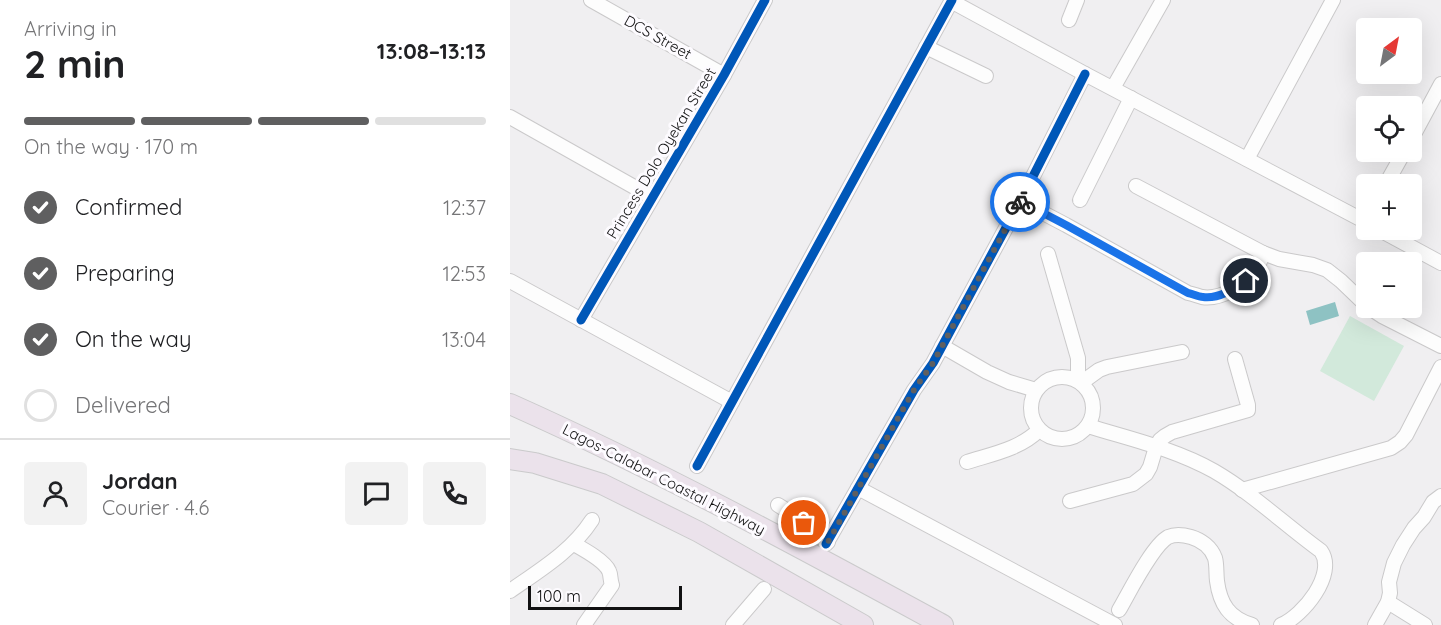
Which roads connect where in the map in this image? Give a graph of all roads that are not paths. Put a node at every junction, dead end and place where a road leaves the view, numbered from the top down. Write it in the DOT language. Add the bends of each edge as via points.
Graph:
graph roads {
  1 [pos="591,0"];
  2 [pos="765,0"];
  3 [pos="952,0"];
  4 [pos="1077,0"];
  5 [pos="1163,0"];
  6 [pos="1333,0"];
  7 [pos="1069,20"];
  8 [pos="926,47"];
  9 [pos="1085,74"];
  10 [pos="724,75"];
  11 [pos="986,76"];
  12 [pos="1441,84"];
  13 [pos="1113,88"];
  14 [pos="1131,98"];
  15 [pos="510,117"];
  16 [pos="1422,119"];
  17 [pos="1246,159"];
  18 [pos="1136,186"];
  19 [pos="652,197"];
  20 [pos="1021,200"];
  21 [pos="1080,200"];
  22 [pos="1356,217"];
  23 [pos="1398,240"];
  24 [pos="1263,253"];
  25 [pos="1048,254"];
  26 [pos="1441,263"];
  27 [pos="510,281"];
  28 [pos="1356,295"];
  29 [pos="1388,318"];
  30 [pos="581,320"];
  31 [pos="942,346"];
  32 [pos="1441,346"];
  33 [pos="1182,352"];
  34 [pos="1235,360"];
  35 [pos="1441,367"];
  36 [pos="1078,381"];
  37 [pos="1036,390"];
  38 [pos="732,402"];
  39 [pos="510,404"];
  40 [pos="1088,426"];
  41 [pos="1039,430"];
  42 [pos="1156,447"];
  43 [pos="510,459"];
  44 [pos="968,462"];
  45 [pos="697,466"];
  46 [pos="858,488"];
  47 [pos="1242,490"];
  48 [pos="1441,496"];
  49 [pos="1070,501"];
  50 [pos="778,505"];
  51 [pos="592,520"];
  52 [pos="574,544"];
  53 [pos="764,589"];
  54 [pos="510,591"];
  55 [pos="1388,602"];
  56 [pos="1119,610"];
  57 [pos="584,625"];
  58 [pos="733,625"];
  59 [pos="863,625"];
  60 [pos="943,625"];
  61 [pos="1115,625"];
  62 [pos="1252,625"];
  63 [pos="1281,625"];
  64 [pos="1375,625"];
  65 [pos="1425,625"];
  1 -- 10 [label="street, DCS Street"];
  2 -- 10 [label="street, Princess Dolo Oyekan Street"];
  3 -- 8 [label="street"];
  3 -- 9 [label="street"];
  4 -- 7 [label="street"];
  5 -- 13 [label="street"];
  6 -- 17 [label="street"];
  8 -- 11 [label="street"];
  8 -- 38 [label="street"];
  9 -- 13 [label="street"];
  9 -- 20 [label="street"];
  10 -- 19 [label="street, Princess Dolo Oyekan Street"];
  12 -- 16 [label="street"];
  13 -- 14 [label="street"];
  14 -- 17 [label="street"];
  14 -- 21 [label="street"];
  15 -- 19 [label="street"];
  17 -- 22 [label="street"];
  18 -- 24 [label="street"];
  19 -- 30 [label="street, Princess Dolo Oyekan Street"];
  20 -- 24 [label="street" via="1188,293 1203,297 1215,297 1246,281 1257,269"];
  20 -- 31 [label="street"];
  23 -- 26 [label="street"];
  24 -- 28 [label="street" via="1327,270"];
  25 -- 36 [label="street" via="1078,358"];
  27 -- 30 [label="street"];
  29 -- 32 [label="street"];
  30 -- 38 [label="street"];
  31 -- 37 [label="street" via="987,372"];
  31 -- 46 [label="street"];
  33 -- 36 [label="street" via="1107,367"];
  34 -- 42 [label="street" via="1248,410 1172,432"];
  35 -- 47 [label="street" via="1400,442"];
  36 -- 37 [label="street" via="1053,378"];
  36 -- 40 [label="street" via="1091,395 1094,406"];
  37 -- 41 [label="street" via="1030,411"];
  38 -- 45 [label="street"];
  39 -- 60 [label="highway, Lagos-Calabar Coastal Highway" via="789,541"];
  40 -- 41 [label="street" via="1081,434 1058,440"];
  40 -- 42 [label="street"];
  41 -- 44 [label="street" via="1017,445"];
  42 -- 47 [label="street" via="1193,460"];
  42 -- 49 [label="street" via="1150,467 1140,479"];
  43 -- 59 [label="highway, Lagos-Calabar Coastal Highway" via="602,484 699,532"];
  46 -- 50 [label="street" via="827,543"];
  46 -- 61 [label="street"];
  47 -- 63 [label="street" via="1325,557 1321,580 1309,603"];
  48 -- 55 [label="street" via="1403,545 1394,563"];
  51 -- 52 [label="street"];
  52 -- 54 [label="street"];
  52 -- 57 [label="street" via="605,564 612,585"];
  53 -- 58 [label="street"];
  55 -- 64 [label="street"];
  55 -- 65 [label="street"];
  56 -- 62 [label="street" via="1162,542 1175,535 1184,536 1210,549 1226,608 1232,616"];
}
